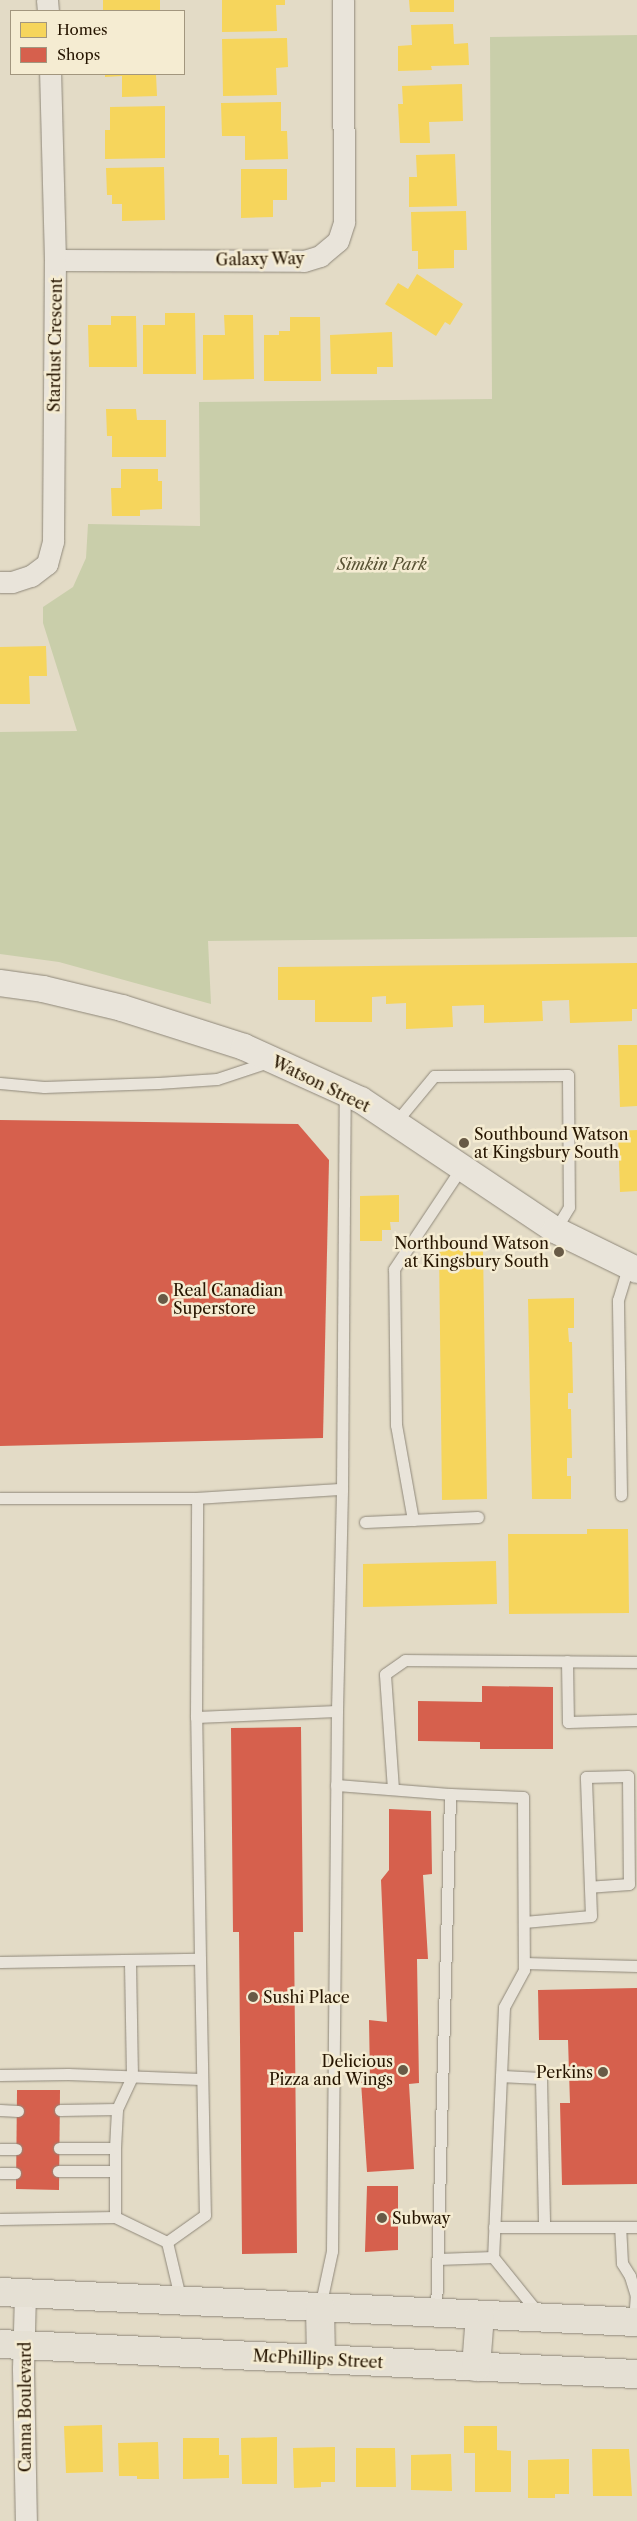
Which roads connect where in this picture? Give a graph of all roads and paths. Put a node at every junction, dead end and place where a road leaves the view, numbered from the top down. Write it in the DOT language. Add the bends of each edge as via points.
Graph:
graph roads {
  1 [pos="343,0"];
  2 [pos="50,75"];
  3 [pos="55,260"];
  4 [pos="0,582"];
  5 [pos="0,983"];
  6 [pos="273,1060"];
  7 [pos="0,1083"];
  8 [pos="345,1093"];
  9 [pos="395,1124"];
  10 [pos="461,1168"];
  11 [pos="555,1230"];
  12 [pos="632,1269"];
  13 [pos="342,1489"];
  14 [pos="621,1495"];
  15 [pos="0,1498"];
  16 [pos="197,1498"];
  17 [pos="478,1518"];
  18 [pos="413,1520"];
  19 [pos="365,1522"];
  20 [pos="566,1661"];
  21 [pos="637,1662"];
  22 [pos="337,1711"];
  23 [pos="196,1717"];
  24 [pos="637,1720"];
  25 [pos="336,1785"];
  26 [pos="393,1789"];
  27 [pos="450,1794"];
  28 [pos="590,1886"];
  29 [pos="524,1922"];
  30 [pos="200,1958"];
  31 [pos="130,1960"];
  32 [pos="0,1962"];
  33 [pos="524,1964"];
  34 [pos="637,1966"];
  35 [pos="0,2075"];
  36 [pos="501,2076"];
  37 [pos="132,2077"];
  38 [pos="201,2080"];
  39 [pos="117,2109"];
  40 [pos="0,2110"];
  41 [pos="60,2110"];
  42 [pos="18,2111"];
  43 [pos="59,2148"];
  44 [pos="115,2148"];
  45 [pos="0,2149"];
  46 [pos="16,2149"];
  47 [pos="115,2171"];
  48 [pos="15,2172"];
  49 [pos="58,2172"];
  50 [pos="0,2173"];
  51 [pos="115,2217"];
  52 [pos="0,2219"];
  53 [pos="637,2226"];
  54 [pos="494,2227"];
  55 [pos="544,2227"];
  56 [pos="620,2227"];
  57 [pos="167,2242"];
  58 [pos="493,2257"];
  59 [pos="438,2259"];
  60 [pos="13,2293"];
  61 [pos="181,2301"];
  62 [pos="320,2307"];
  63 [pos="436,2313"];
  64 [pos="480,2315"];
  65 [pos="542,2318"];
  66 [pos="636,2322"];
  67 [pos="12,2344"];
  68 [pos="321,2359"];
  69 [pos="476,2367"];
  70 [pos="637,2374"];
  71 [pos="26,2521"];
  1 -- 3 [label="street, Galaxy Way" via="344,222 338,241 320,256 304,261"];
  2 -- 3 [label="street, Stardust Crescent"];
  3 -- 4 [label="street, Stardust Crescent" via="53,541 46,564 31,576"];
  5 -- 6 [label="street, Watson Street" via="43,989 122,1008 244,1047"];
  6 -- 7 [label="lane" via="217,1079 44,1087"];
  6 -- 8 [label="street, Watson Street"];
  8 -- 9 [label="street, Watson Street"];
  8 -- 13 [label="lane"];
  9 -- 10 [label="street, Watson Street"];
  9 -- 11 [label="lane" via="434,1076 568,1075 569,1207"];
  10 -- 11 [label="street, Watson Street"];
  10 -- 18 [label="lane" via="394,1270 396,1425"];
  11 -- 12 [label="street, Watson Street"];
  12 -- 14 [label="lane" via="618,1300"];
  13 -- 16 [label="lane"];
  13 -- 22 [label="lane"];
  15 -- 16 [label="lane"];
  16 -- 23 [label="lane"];
  17 -- 18 [label="lane"];
  18 -- 19 [label="lane"];
  20 -- 21 [label="lane"];
  20 -- 24 [label="lane" via="568,1722"];
  20 -- 26 [label="lane" via="405,1660 385,1674"];
  22 -- 23 [label="lane"];
  22 -- 25 [label="lane"];
  23 -- 30 [label="lane"];
  25 -- 26 [label="lane"];
  25 -- 62 [label="lane" via="332,2251"];
  26 -- 27 [label="lane"];
  27 -- 29 [label="lane" via="524,1797"];
  27 -- 59 [label="lane"];
  28 -- 28 [label="lane" via="586,1777 628,1776 629,1884"];
  28 -- 29 [label="lane" via="591,1916"];
  29 -- 33 [label="lane"];
  30 -- 31 [label="lane"];
  30 -- 38 [label="lane"];
  31 -- 32 [label="lane"];
  31 -- 37 [label="lane"];
  33 -- 34 [label="lane"];
  33 -- 36 [label="lane" via="524,1970 504,2007"];
  35 -- 37 [label="lane"];
  36 -- 54 [label="lane"];
  36 -- 55 [label="lane" via="541,2078"];
  37 -- 38 [label="lane"];
  37 -- 39 [label="lane"];
  38 -- 57 [label="lane" via="205,2215"];
  39 -- 41 [label="lane"];
  39 -- 44 [label="lane"];
  40 -- 42 [label="lane"];
  43 -- 44 [label="lane"];
  44 -- 47 [label="lane"];
  45 -- 46 [label="lane"];
  47 -- 49 [label="lane"];
  47 -- 51 [label="lane"];
  48 -- 50 [label="lane"];
  51 -- 52 [label="lane"];
  51 -- 57 [label="lane"];
  53 -- 56 [label="lane"];
  54 -- 55 [label="lane"];
  54 -- 58 [label="lane"];
  55 -- 56 [label="lane"];
  56 -- 66 [label="lane" via="622,2262 636,2296"];
  57 -- 61 [label="lane"];
  58 -- 59 [label="lane"];
  58 -- 65 [label="lane"];
  59 -- 63 [label="lane"];
  60 -- 61 [label="main road"];
  60 -- 67 [label="street, Canna Boulevard"];
  61 -- 62 [label="main road"];
  62 -- 63 [label="main road"];
  62 -- 68 [label="main road"];
  63 -- 64 [label="main road"];
  64 -- 65 [label="main road"];
  64 -- 69 [label="main road"];
  65 -- 66 [label="main road"];
  67 -- 68 [label="main road, McPhillips Street"];
  67 -- 71 [label="street, Canna Boulevard"];
  68 -- 69 [label="main road, McPhillips Street"];
  69 -- 70 [label="main road, McPhillips Street"];
}
